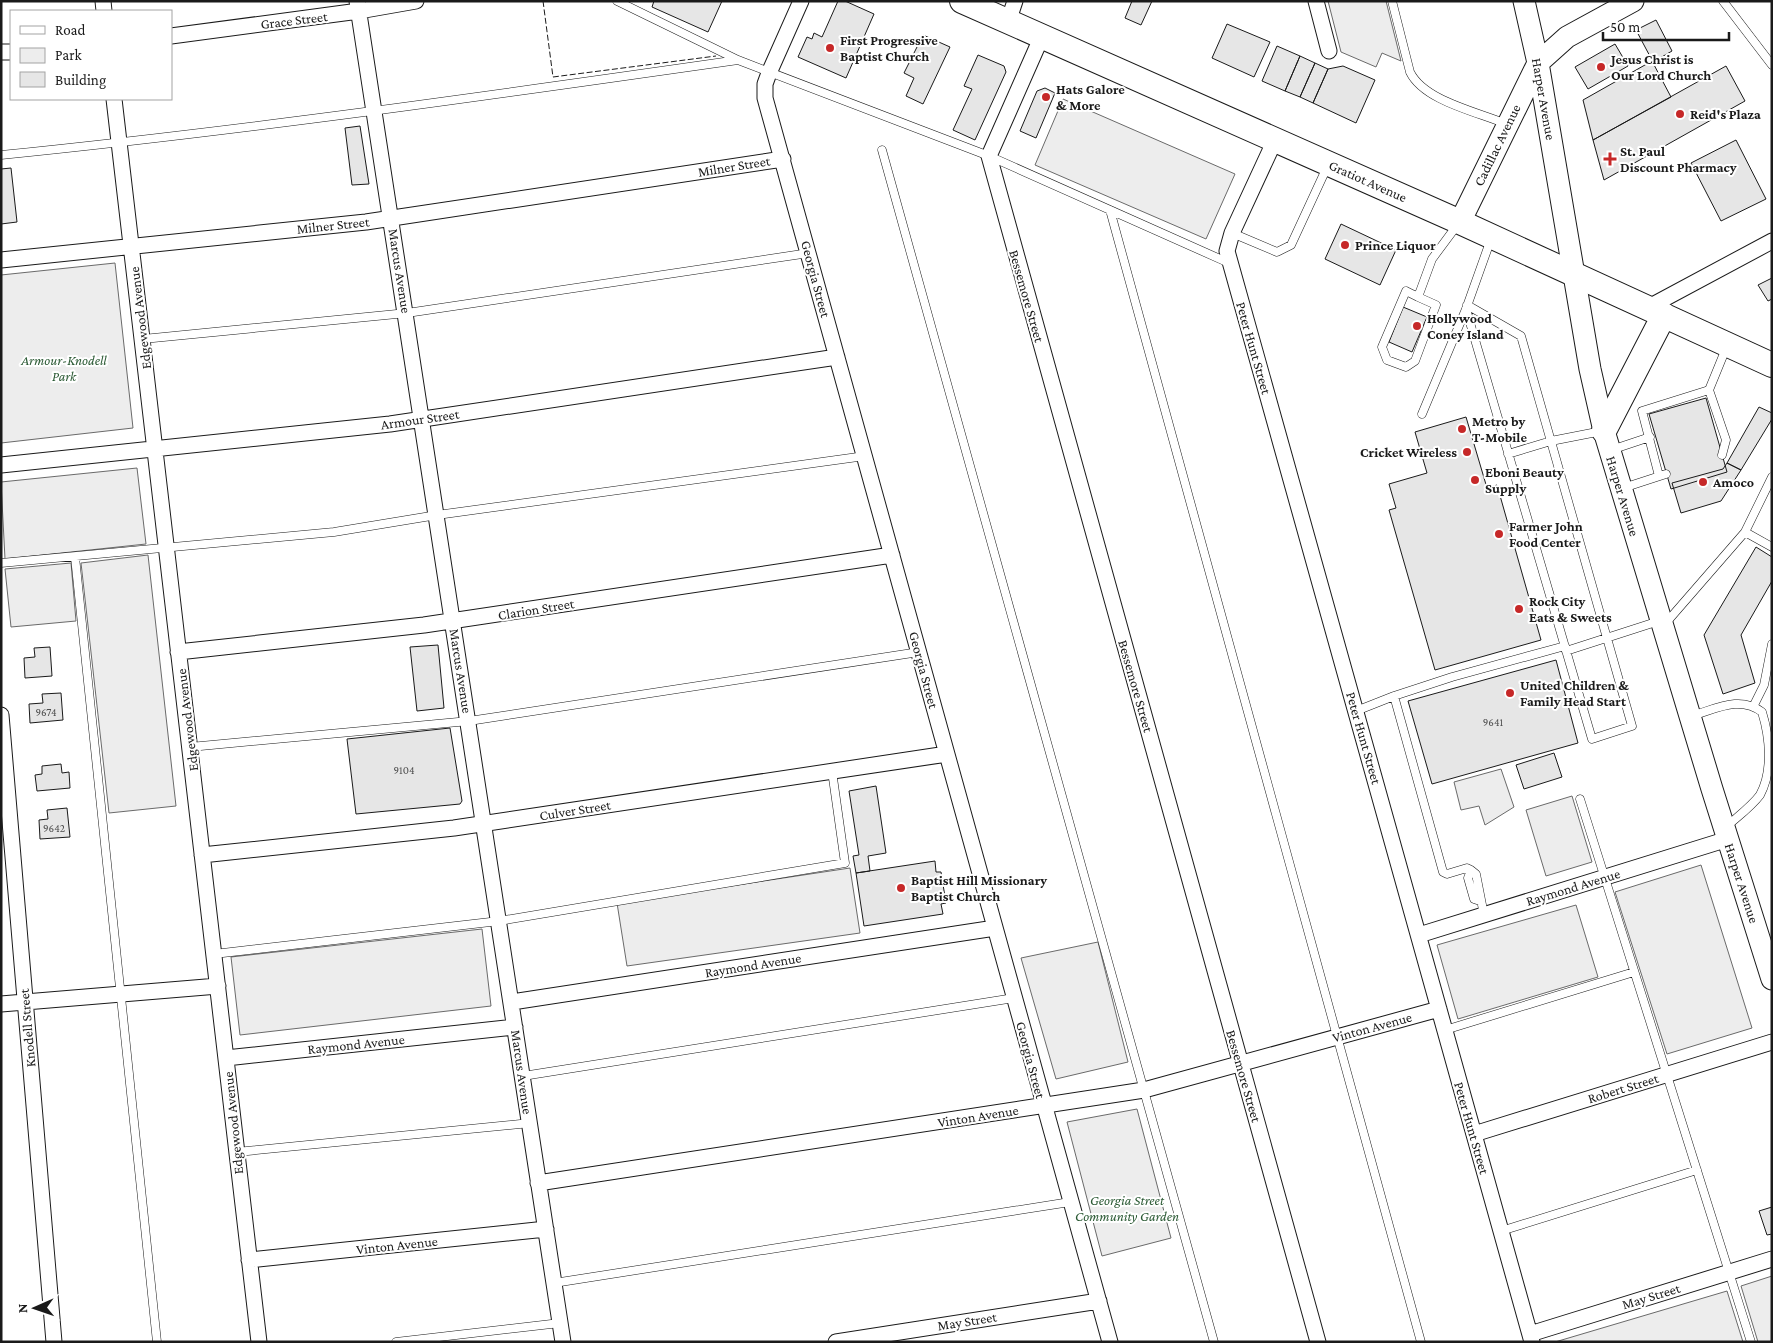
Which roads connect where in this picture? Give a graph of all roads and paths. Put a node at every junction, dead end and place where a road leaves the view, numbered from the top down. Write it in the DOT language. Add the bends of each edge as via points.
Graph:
graph roads {
  1 [pos="416,1"];
  2 [pos="617,1"];
  3 [pos="801,1"];
  4 [pos="962,1"];
  5 [pos="1316,1"];
  6 [pos="1392,1"];
  7 [pos="1524,1"];
  8 [pos="1633,1"];
  9 [pos="1723,1"];
  10 [pos="358,6"];
  11 [pos="1012,11"];
  12 [pos="172,36"];
  13 [pos="1042,36"];
  14 [pos="1329,51"];
  15 [pos="738,60"];
  16 [pos="1538,64"];
  17 [pos="1772,64"];
  18 [pos="769,73"];
  19 [pos="114,100"];
  20 [pos="376,111"];
  21 [pos="1506,124"];
  22 [pos="1275,140"];
  23 [pos="120,143"];
  24 [pos="882,150"];
  25 [pos="1,155"];
  26 [pos="989,156"];
  27 [pos="783,159"];
  28 [pos="1328,164"];
  29 [pos="1110,210"];
  30 [pos="392,218"];
  31 [pos="1460,222"];
  32 [pos="1232,234"];
  33 [pos="1491,237"];
  34 [pos="1772,241"];
  35 [pos="132,246"];
  36 [pos="809,253"];
  37 [pos="1,260"];
  38 [pos="1231,264"];
  39 [pos="1575,275"];
  40 [pos="1418,297"];
  41 [pos="1467,307"];
  42 [pos="1656,311"];
  43 [pos="406,313"];
  44 [pos="142,339"];
  45 [pos="1728,344"];
  46 [pos="837,357"];
  47 [pos="1772,365"];
  48 [pos="1709,390"];
  49 [pos="1422,414"];
  50 [pos="423,420"];
  51 [pos="1650,437"];
  52 [pos="1551,441"];
  53 [pos="1607,441"];
  54 [pos="155,449"];
  55 [pos="1508,454"];
  56 [pos="865,456"];
  57 [pos="1722,456"];
  58 [pos="1,465"];
  59 [pos="1772,477"];
  60 [pos="1622,488"];
  61 [pos="437,515"];
  62 [pos="1745,532"];
  63 [pos="1772,547"];
  64 [pos="167,549"];
  65 [pos="892,555"];
  66 [pos="75,557"];
  67 [pos="1,563"];
  68 [pos="453,621"];
  69 [pos="1661,624"];
  70 [pos="1607,638"];
  71 [pos="1772,644"];
  72 [pos="1565,648"];
  73 [pos="178,652"];
  74 [pos="919,652"];
  75 [pos="1394,696"];
  76 [pos="1754,705"];
  77 [pos="1356,711"];
  78 [pos="1,715"];
  79 [pos="1690,717"];
  80 [pos="469,721"];
  81 [pos="190,747"];
  82 [pos="947,754"];
  83 [pos="832,771"];
  84 [pos="1580,799"];
  85 [pos="485,824"];
  86 [pos="1726,834"];
  87 [pos="202,855"];
  88 [pos="1604,878"];
  89 [pos="1482,908"];
  90 [pos="499,921"];
  91 [pos="994,928"];
  92 [pos="1419,935"];
  93 [pos="214,954"];
  94 [pos="1770,966"];
  95 [pos="1634,972"];
  96 [pos="218,986"];
  97 [pos="122,994"];
  98 [pos="1014,998"];
  99 [pos="24,1002"];
  100 [pos="512,1002"];
  101 [pos="1,1004"];
  102 [pos="1439,1009"];
  103 [pos="515,1027"];
  104 [pos="1445,1030"];
  105 [pos="1339,1036"];
  106 [pos="1772,1042"];
  107 [pos="226,1058"];
  108 [pos="1241,1063"];
  109 [pos="1667,1075"];
  110 [pos="523,1076"];
  111 [pos="1144,1090"];
  112 [pos="1043,1105"];
  113 [pos="530,1123"];
  114 [pos="1474,1134"];
  115 [pos="237,1152"];
  116 [pos="1697,1170"];
  117 [pos="538,1183"];
  118 [pos="1070,1202"];
  119 [pos="546,1229"];
  120 [pos="1501,1231"];
  121 [pos="1772,1259"];
  122 [pos="249,1260"];
  123 [pos="1729,1272"];
  124 [pos="554,1284"];
  125 [pos="1099,1301"];
  126 [pos="560,1323"];
  127 [pos="1531,1338"];
  128 [pos="54,1342"];
  129 [pos="157,1342"];
  130 [pos="259,1342"];
  131 [pos="396,1342"];
  132 [pos="563,1342"];
  133 [pos="836,1342"];
  134 [pos="1110,1342"];
  135 [pos="1214,1342"];
  136 [pos="1318,1342"];
  137 [pos="1422,1342"];
  138 [pos="1751,1342"];
  1 -- 10 [label="street, Grace Street"];
  2 -- 15 [label="lane"];
  3 -- 18 [label="street, Georgia Street"];
  4 -- 11 [label="main road, Gratiot Avenue"];
  5 -- 14 [label="street"];
  6 -- 21 [label="lane" via="1415,82 1438,97"];
  7 -- 16 [label="street, Harper Avenue"];
  8 -- 16 [label="street, Cadillac Avenue" via="1567,37"];
  9 -- 17 [label="lane"];
  10 -- 12 [label="street, Grace Street"];
  10 -- 20 [label="street, Marcus Avenue"];
  11 -- 13 [label="main road, Gratiot Avenue"];
  13 -- 22 [label="main road, Gratiot Avenue"];
  13 -- 26 [label="street"];
  15 -- 18 [label="lane"];
  15 -- 20 [label="lane"];
  16 -- 21 [label="street, Cadillac Avenue"];
  16 -- 39 [label="street, Harper Avenue"];
  18 -- 26 [label="lane"];
  18 -- 27 [label="street, Georgia Street" via="765,98"];
  19 -- 23 [label="street, Edgewood Avenue"];
  20 -- 23 [label="lane"];
  20 -- 30 [label="street, Marcus Avenue"];
  21 -- 31 [label="street, Cadillac Avenue"];
  22 -- 28 [label="main road, Gratiot Avenue"];
  22 -- 32 [label="street, Peter Hunt Street"];
  23 -- 25 [label="lane"];
  23 -- 35 [label="street, Edgewood Avenue"];
  24 -- 111 [label="lane"];
  26 -- 29 [label="lane"];
  26 -- 108 [label="street, Bessemore Street"];
  27 -- 30 [label="street, Milner Street"];
  27 -- 36 [label="street, Georgia Street"];
  28 -- 31 [label="main road, Gratiot Avenue"];
  28 -- 32 [label="lane" via="1291,245 1278,252"];
  29 -- 38 [label="lane"];
  29 -- 105 [label="lane"];
  30 -- 35 [label="street, Milner Street"];
  30 -- 43 [label="street, Marcus Avenue"];
  31 -- 33 [label="main road, Gratiot Avenue"];
  31 -- 40 [label="lane" via="1432,259"];
  32 -- 38 [label="street, Peter Hunt Street" via="1227,251"];
  33 -- 39 [label="main road, Gratiot Avenue"];
  33 -- 41 [label="lane"];
  34 -- 42 [label="street"];
  35 -- 37 [label="street, Milner Street"];
  35 -- 44 [label="street, Edgewood Avenue"];
  36 -- 43 [label="lane"];
  36 -- 46 [label="street, Georgia Street"];
  38 -- 77 [label="street, Peter Hunt Street"];
  39 -- 42 [label="main road, Gratiot Avenue"];
  39 -- 53 [label="street, Harper Avenue" via="1590,368"];
  40 -- 40 [label="lane" via="1406,291 1382,348 1387,360 1406,367 1415,361 1436,305"];
  41 -- 49 [label="lane"];
  41 -- 52 [label="lane" via="1521,336"];
  41 -- 55 [label="lane"];
  42 -- 45 [label="main road, Gratiot Avenue"];
  42 -- 53 [label="main road"];
  43 -- 44 [label="lane"];
  43 -- 50 [label="street, Marcus Avenue"];
  44 -- 54 [label="street, Edgewood Avenue"];
  45 -- 47 [label="main road, Gratiot Avenue"];
  45 -- 48 [label="lane"];
  46 -- 50 [label="street, Armour Street"];
  46 -- 56 [label="street, Georgia Street"];
  48 -- 51 [label="lane" via="1692,399 1642,410"];
  48 -- 57 [label="lane" via="1726,440"];
  50 -- 54 [label="street, Armour Street"];
  50 -- 61 [label="street, Marcus Avenue"];
  51 -- 53 [label="lane"];
  51 -- 60 [label="lane" via="1663,475"];
  52 -- 53 [label="lane"];
  52 -- 55 [label="lane"];
  52 -- 70 [label="lane"];
  53 -- 60 [label="street, Harper Avenue"];
  54 -- 58 [label="street, Armour Street"];
  54 -- 64 [label="street, Edgewood Avenue"];
  55 -- 72 [label="lane"];
  56 -- 61 [label="lane"];
  56 -- 65 [label="street, Georgia Street"];
  59 -- 62 [label="lane"];
  60 -- 69 [label="street, Harper Avenue"];
  61 -- 64 [label="lane" via="334,532"];
  61 -- 68 [label="street, Marcus Avenue"];
  62 -- 63 [label="lane"];
  62 -- 69 [label="lane"];
  64 -- 66 [label="lane"];
  64 -- 73 [label="street, Edgewood Avenue"];
  65 -- 68 [label="street, Clarion Street"];
  65 -- 74 [label="street, Georgia Street"];
  66 -- 67 [label="lane"];
  66 -- 97 [label="lane"];
  68 -- 73 [label="street, Clarion Street"];
  68 -- 80 [label="street, Marcus Avenue"];
  69 -- 70 [label="lane"];
  69 -- 79 [label="street, Harper Avenue"];
  70 -- 72 [label="lane"];
  70 -- 72 [label="lane" via="1632,726 1592,738"];
  71 -- 76 [label="lane" via="1764,685"];
  72 -- 75 [label="lane" via="1452,677"];
  73 -- 81 [label="street, Edgewood Avenue"];
  74 -- 80 [label="lane"];
  74 -- 82 [label="street, Georgia Street"];
  75 -- 77 [label="lane"];
  75 -- 89 [label="lane" via="1443,872 1447,874 1468,868 1476,874"];
  76 -- 79 [label="lane" via="1738,702"];
  76 -- 86 [label="lane" via="1762,712 1766,726 1769,778"];
  77 -- 92 [label="street, Peter Hunt Street"];
  78 -- 99 [label="street, Knodell Street"];
  79 -- 86 [label="street, Harper Avenue"];
  80 -- 81 [label="lane"];
  80 -- 85 [label="street, Marcus Avenue"];
  81 -- 87 [label="street, Edgewood Avenue"];
  82 -- 83 [label="street, Culver Street"];
  82 -- 91 [label="street, Georgia Street"];
  83 -- 85 [label="street, Culver Street"];
  83 -- 90 [label="lane" via="845,863"];
  84 -- 88 [label="lane"];
  85 -- 87 [label="street, Culver Street"];
  85 -- 90 [label="street, Marcus Avenue"];
  86 -- 88 [label="street, Raymond Avenue"];
  86 -- 94 [label="street, Harper Avenue"];
  87 -- 93 [label="street, Edgewood Avenue"];
  88 -- 89 [label="street, Raymond Avenue"];
  88 -- 95 [label="lane"];
  89 -- 92 [label="street, Raymond Avenue"];
  90 -- 93 [label="lane"];
  90 -- 100 [label="street, Marcus Avenue"];
  91 -- 98 [label="street, Georgia Street"];
  91 -- 100 [label="street, Raymond Avenue"];
  92 -- 102 [label="street, Peter Hunt Street"];
  93 -- 96 [label="street, Edgewood Avenue"];
  95 -- 104 [label="lane"];
  95 -- 109 [label="lane"];
  96 -- 97 [label="street"];
  96 -- 107 [label="street, Edgewood Avenue"];
  97 -- 99 [label="street"];
  97 -- 129 [label="lane"];
  98 -- 110 [label="lane"];
  98 -- 112 [label="street, Georgia Street"];
  99 -- 101 [label="street"];
  99 -- 128 [label="street, Knodell Street"];
  100 -- 103 [label="street, Marcus Avenue"];
  102 -- 104 [label="street, Peter Hunt Street"];
  102 -- 105 [label="street, Vinton Avenue"];
  103 -- 107 [label="street, Raymond Avenue"];
  103 -- 110 [label="street, Marcus Avenue"];
  104 -- 114 [label="street, Peter Hunt Street"];
  105 -- 108 [label="street, Vinton Avenue"];
  105 -- 137 [label="lane"];
  106 -- 109 [label="street, Robert Street"];
  107 -- 115 [label="street, Edgewood Avenue"];
  108 -- 111 [label="street, Vinton Avenue"];
  108 -- 136 [label="street, Bessemore Street"];
  109 -- 114 [label="street, Robert Street"];
  109 -- 116 [label="lane"];
  110 -- 113 [label="street, Marcus Avenue"];
  111 -- 112 [label="street, Vinton Avenue"];
  111 -- 135 [label="lane"];
  112 -- 117 [label="street, Vinton Avenue"];
  112 -- 118 [label="street, Georgia Street"];
  113 -- 115 [label="lane"];
  113 -- 117 [label="street, Marcus Avenue"];
  114 -- 120 [label="street, Peter Hunt Street"];
  115 -- 122 [label="street, Edgewood Avenue"];
  116 -- 120 [label="lane"];
  116 -- 123 [label="lane"];
  117 -- 119 [label="street, Marcus Avenue"];
  118 -- 124 [label="lane"];
  118 -- 125 [label="street, Georgia Street"];
  119 -- 122 [label="street, Vinton Avenue"];
  119 -- 124 [label="street, Marcus Avenue"];
  120 -- 127 [label="street, Peter Hunt Street"];
  121 -- 123 [label="street, May Street"];
  122 -- 130 [label="street, Edgewood Avenue"];
  123 -- 127 [label="street, May Street"];
  123 -- 138 [label="lane"];
  124 -- 126 [label="street, Marcus Avenue"];
  125 -- 133 [label="street, May Street"];
  125 -- 134 [label="street, Georgia Street"];
  126 -- 131 [label="lane"];
  126 -- 132 [label="street, Marcus Avenue"];
}
